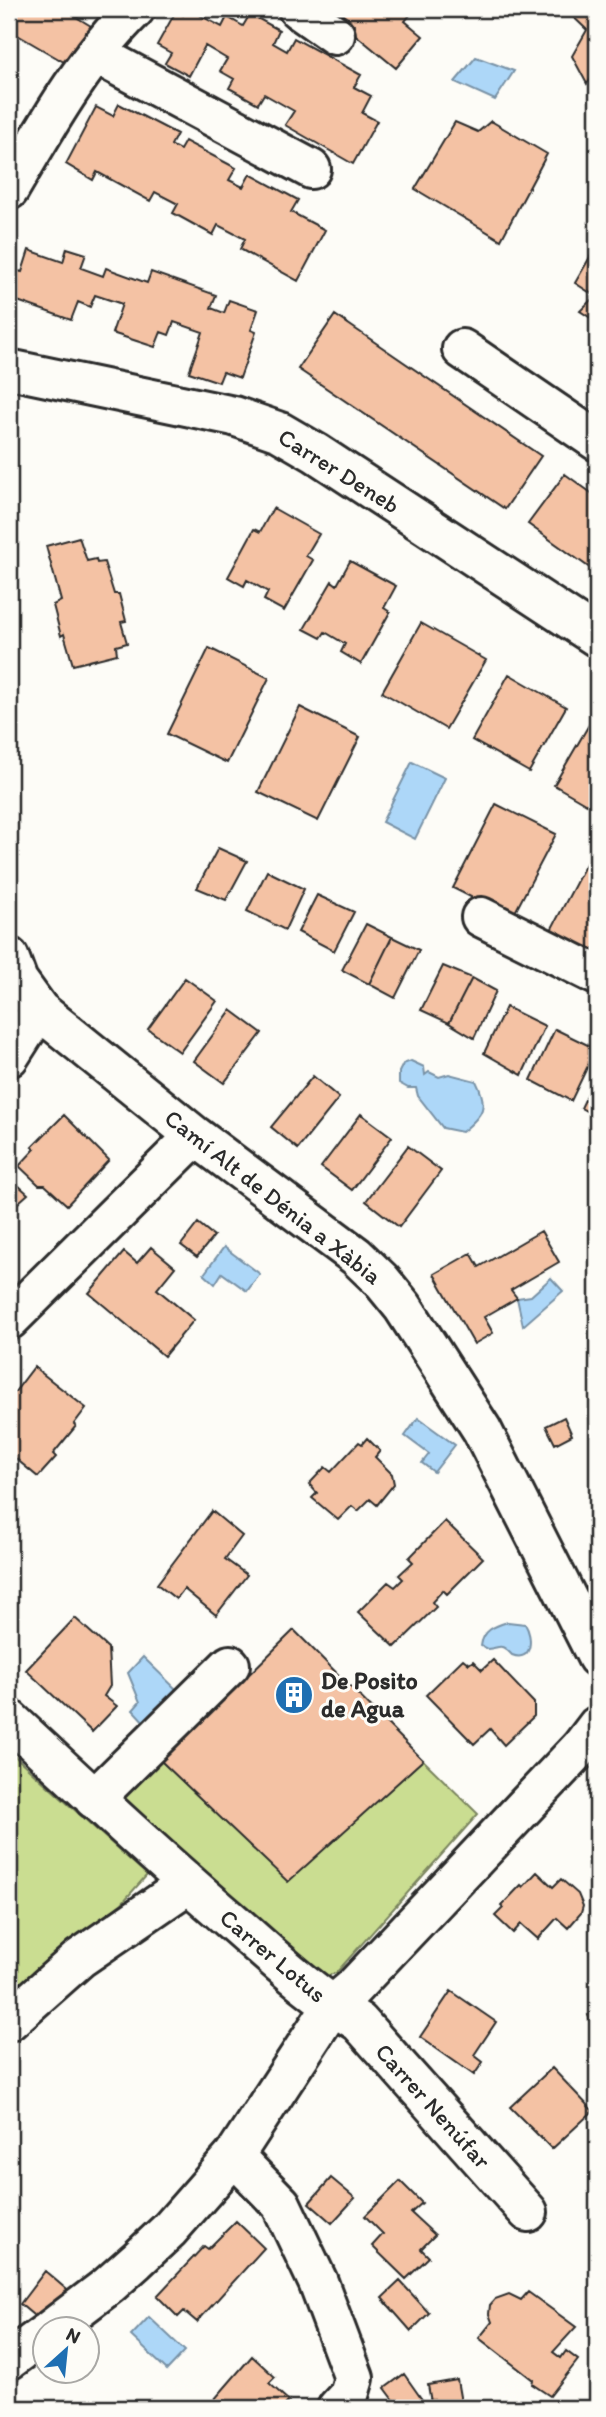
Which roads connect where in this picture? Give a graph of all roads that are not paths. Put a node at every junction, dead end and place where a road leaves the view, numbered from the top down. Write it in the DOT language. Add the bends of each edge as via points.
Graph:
graph roads {
  1 [pos="135,9"];
  2 [pos="298,9"];
  3 [pos="335,34"];
  4 [pos="96,54"];
  5 [pos="311,169"];
  6 [pos="9,190"];
  7 [pos="462,349"];
  8 [pos="9,369"];
  9 [pos="597,441"];
  10 [pos="597,637"];
  11 [pos="481,916"];
  12 [pos="9,957"];
  13 [pos="597,975"];
  14 [pos="39,1010"];
  15 [pos="9,1057"];
  16 [pos="195,1136"];
  17 [pos="9,1320"];
  18 [pos="597,1657"];
  19 [pos="230,1665"];
  20 [pos="9,1719"];
  21 [pos="597,1726"];
  22 [pos="94,1799"];
  23 [pos="188,1884"];
  24 [pos="332,2006"];
  25 [pos="9,2021"];
  26 [pos="234,2156"];
  27 [pos="528,2212"];
  28 [pos="67,2316"];
  29 [pos="32,2343"];
  30 [pos="9,2360"];
  31 [pos="337,2408"];
  1 -- 4 [label="street"];
  2 -- 3 [label="street"];
  4 -- 5 [label="street"];
  4 -- 6 [label="street" via="57,107"];
  7 -- 9 [label="street"];
  8 -- 10 [label="street, Carrer Deneb" via="234,416 280,432"];
  11 -- 13 [label="street"];
  12 -- 14 [label="street, Camí Alt de Dénia a Xàbia" via="18,981"];
  14 -- 15 [label="street"];
  14 -- 16 [label="street, Camí Alt de Dénia a Xàbia"];
  16 -- 17 [label="street"];
  16 -- 18 [label="street, Camí Alt de Dénia a Xàbia" via="356,1256 403,1307 482,1430"];
  19 -- 22 [label="street"];
  20 -- 22 [label="street, Carrer Lotus"];
  21 -- 24 [label="street, Carrer Lotus"];
  22 -- 23 [label="street, Carrer Lotus"];
  23 -- 24 [label="street, Carrer Lotus"];
  23 -- 25 [label="street" via="80,1958"];
  24 -- 26 [label="street"];
  24 -- 27 [label="street, Carrer Nenúfar" via="359,2022"];
  26 -- 28 [label="street" via="169,2230"];
  26 -- 31 [label="street" via="281,2204 318,2281 354,2378 349,2395"];
  29 -- 30 [label="street"];
}
